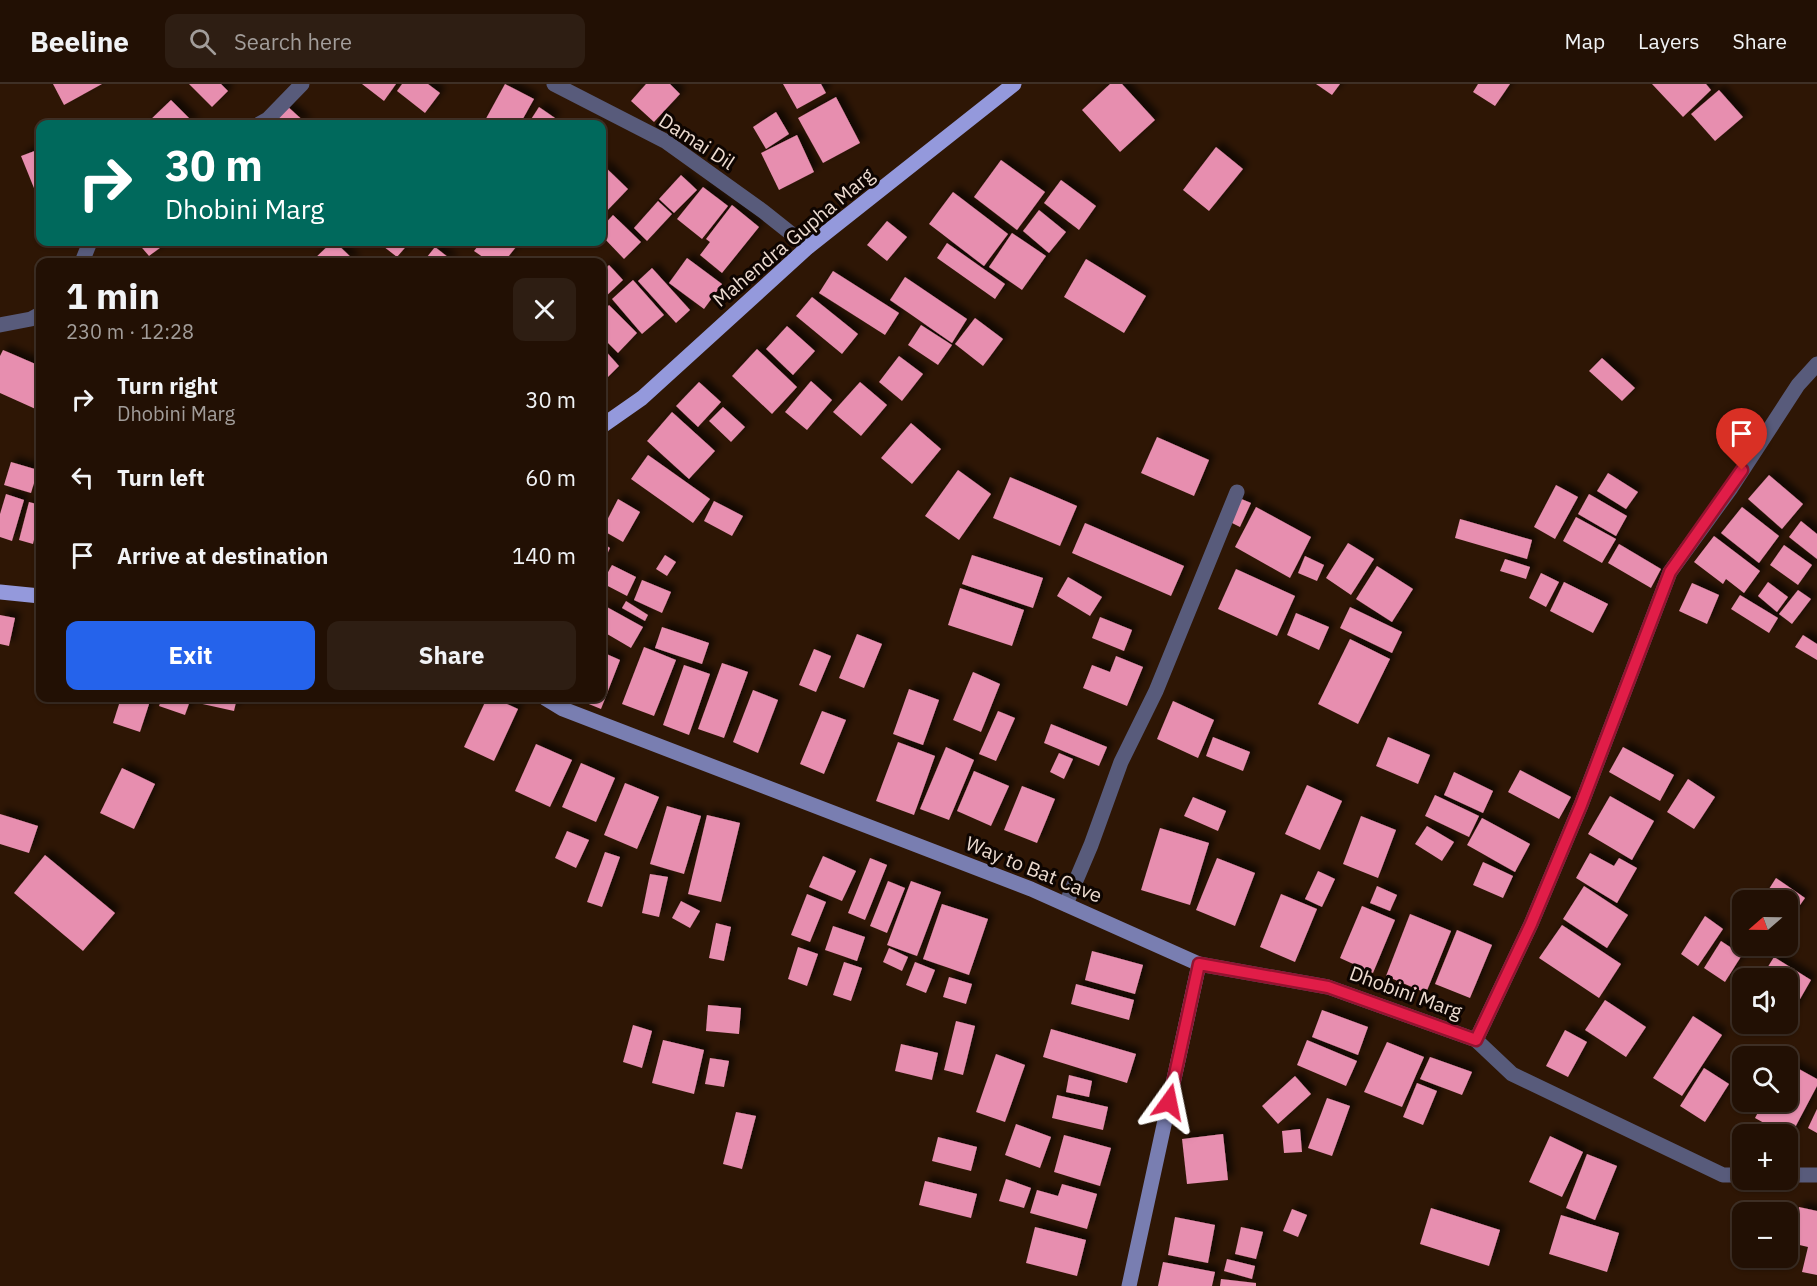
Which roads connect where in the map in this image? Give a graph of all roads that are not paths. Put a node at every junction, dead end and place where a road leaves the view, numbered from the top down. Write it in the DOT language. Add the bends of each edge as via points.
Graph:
graph roads {
  1 [pos="302,84"];
  2 [pos="554,84"];
  3 [pos="1014,84"];
  4 [pos="266,120"];
  5 [pos="808,247"];
  6 [pos="36,316"];
  7 [pos="0,325"];
  8 [pos="1817,364"];
  9 [pos="606,423"];
  10 [pos="1238,492"];
  11 [pos="0,592"];
  12 [pos="36,596"];
  13 [pos="552,702"];
  14 [pos="1066,904"];
  15 [pos="1199,964"];
  16 [pos="1476,1040"];
  17 [pos="1732,1175"];
  18 [pos="1798,1175"];
  19 [pos="1817,1175"];
  20 [pos="1129,1286"];
  1 -- 4 [label="street"];
  2 -- 5 [label="street, Damai Dil" via="664,141"];
  3 -- 5 [label="main road, Mahendra Gupha Marg"];
  5 -- 9 [label="main road, Mahendra Gupha Marg" via="642,398"];
  6 -- 7 [label="street"];
  8 -- 16 [label="street" via="1798,385 1670,572 1581,805"];
  10 -- 14 [label="street" via="1156,691 1121,762"];
  11 -- 12 [label="main road"];
  13 -- 14 [label="main road, Way to Bat Cave"];
  14 -- 15 [label="main road, Way to Bat Cave"];
  15 -- 16 [label="street, Dhobini Marg" via="1328,987"];
  15 -- 20 [label="main road"];
  16 -- 17 [label="street, Dhobini Marg" via="1512,1074 1723,1175"];
  18 -- 19 [label="street"];
}
